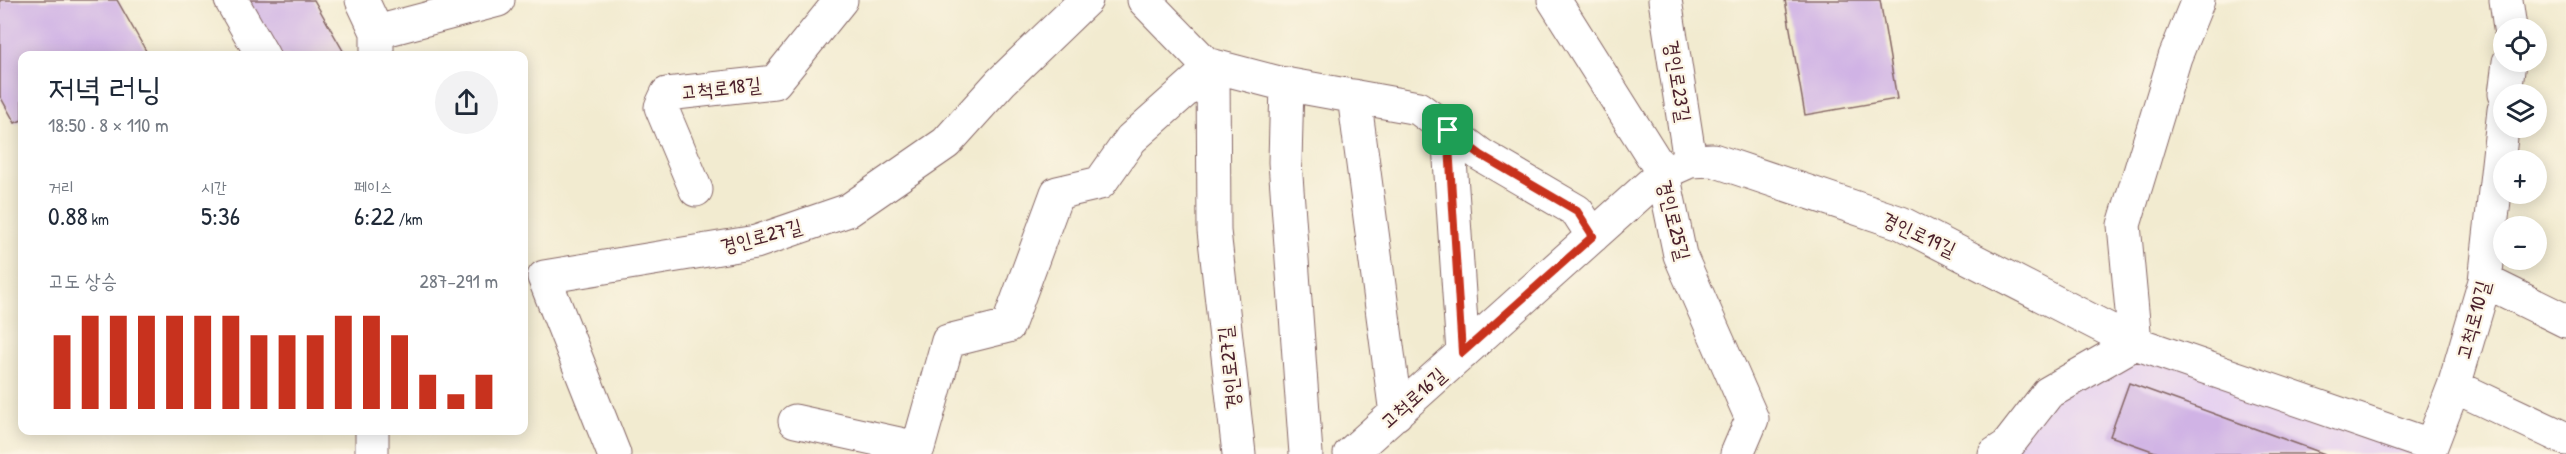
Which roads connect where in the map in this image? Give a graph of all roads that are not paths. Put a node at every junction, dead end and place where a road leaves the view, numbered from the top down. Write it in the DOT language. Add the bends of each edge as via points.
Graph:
graph roads {
  1 [pos="231,0"];
  2 [pos="362,0"];
  3 [pos="498,0"];
  4 [pos="841,0"];
  5 [pos="1086,0"];
  6 [pos="1144,0"];
  7 [pos="1554,0"];
  8 [pos="1665,0"];
  9 [pos="2198,0"];
  10 [pos="2506,0"];
  11 [pos="2509,18"];
  12 [pos="377,44"];
  13 [pos="260,51"];
  14 [pos="1213,66"];
  15 [pos="1287,84"];
  16 [pos="1354,96"];
  17 [pos="1448,130"];
  18 [pos="2501,138"];
  19 [pos="1677,167"];
  20 [pos="696,190"];
  21 [pos="1593,236"];
  22 [pos="2485,281"];
  23 [pos="2566,321"];
  24 [pos="2135,343"];
  25 [pos="1462,353"];
  26 [pos="2454,386"];
  27 [pos="1396,414"];
  28 [pos="795,421"];
  29 [pos="372,435"];
  30 [pos="2566,439"];
  31 [pos="2429,450"];
  32 [pos="1743,452"];
  33 [pos="372,454"];
  34 [pos="614,454"];
  35 [pos="1239,454"];
  36 [pos="1306,454"];
  37 [pos="1350,454"];
  38 [pos="1995,454"];
  1 -- 13 [label="street"];
  2 -- 12 [label="street"];
  3 -- 12 [label="street"];
  4 -- 20 [label="street, 고척로18길" via="775,82 667,94 661,107"];
  5 -- 34 [label="street, 경인로27길" via="1001,82 946,143 849,210 756,242 544,277"];
  6 -- 14 [label="street" via="1206,64"];
  7 -- 19 [label="street, 경인로25길"];
  8 -- 19 [label="street, 경인로23길"];
  9 -- 24 [label="street" via="2175,57 2124,225"];
  10 -- 11 [label="street"];
  14 -- 15 [label="street"];
  14 -- 28 [label="street" via="1131,139 1100,183 1057,193 1008,326 948,341 918,448"];
  14 -- 35 [label="street, 경인로27길" via="1214,231"];
  15 -- 16 [label="street"];
  15 -- 36 [label="street" via="1284,162"];
  16 -- 17 [label="street" via="1418,108"];
  16 -- 27 [label="street"];
  17 -- 21 [label="street" via="1481,155 1577,211"];
  17 -- 25 [label="street"];
  18 -- 22 [label="street, 고척로10길"];
  19 -- 21 [label="street, 고척로16길"];
  19 -- 24 [label="street, 경인로19길" via="1713,160 1901,223"];
  19 -- 32 [label="street, 경인로25길" via="1680,255 1752,419"];
  21 -- 25 [label="street, 고척로16길"];
  22 -- 23 [label="street"];
  22 -- 26 [label="street, 고척로10길"];
  24 -- 31 [label="street, 경인로19길"];
  24 -- 38 [label="street" via="2048,393 2007,446"];
  25 -- 27 [label="street, 고척로16길"];
  26 -- 30 [label="street"];
  26 -- 31 [label="street, 고척로10길"];
  27 -- 37 [label="street, 고척로16길"];
  29 -- 33 [label="street"];
}
